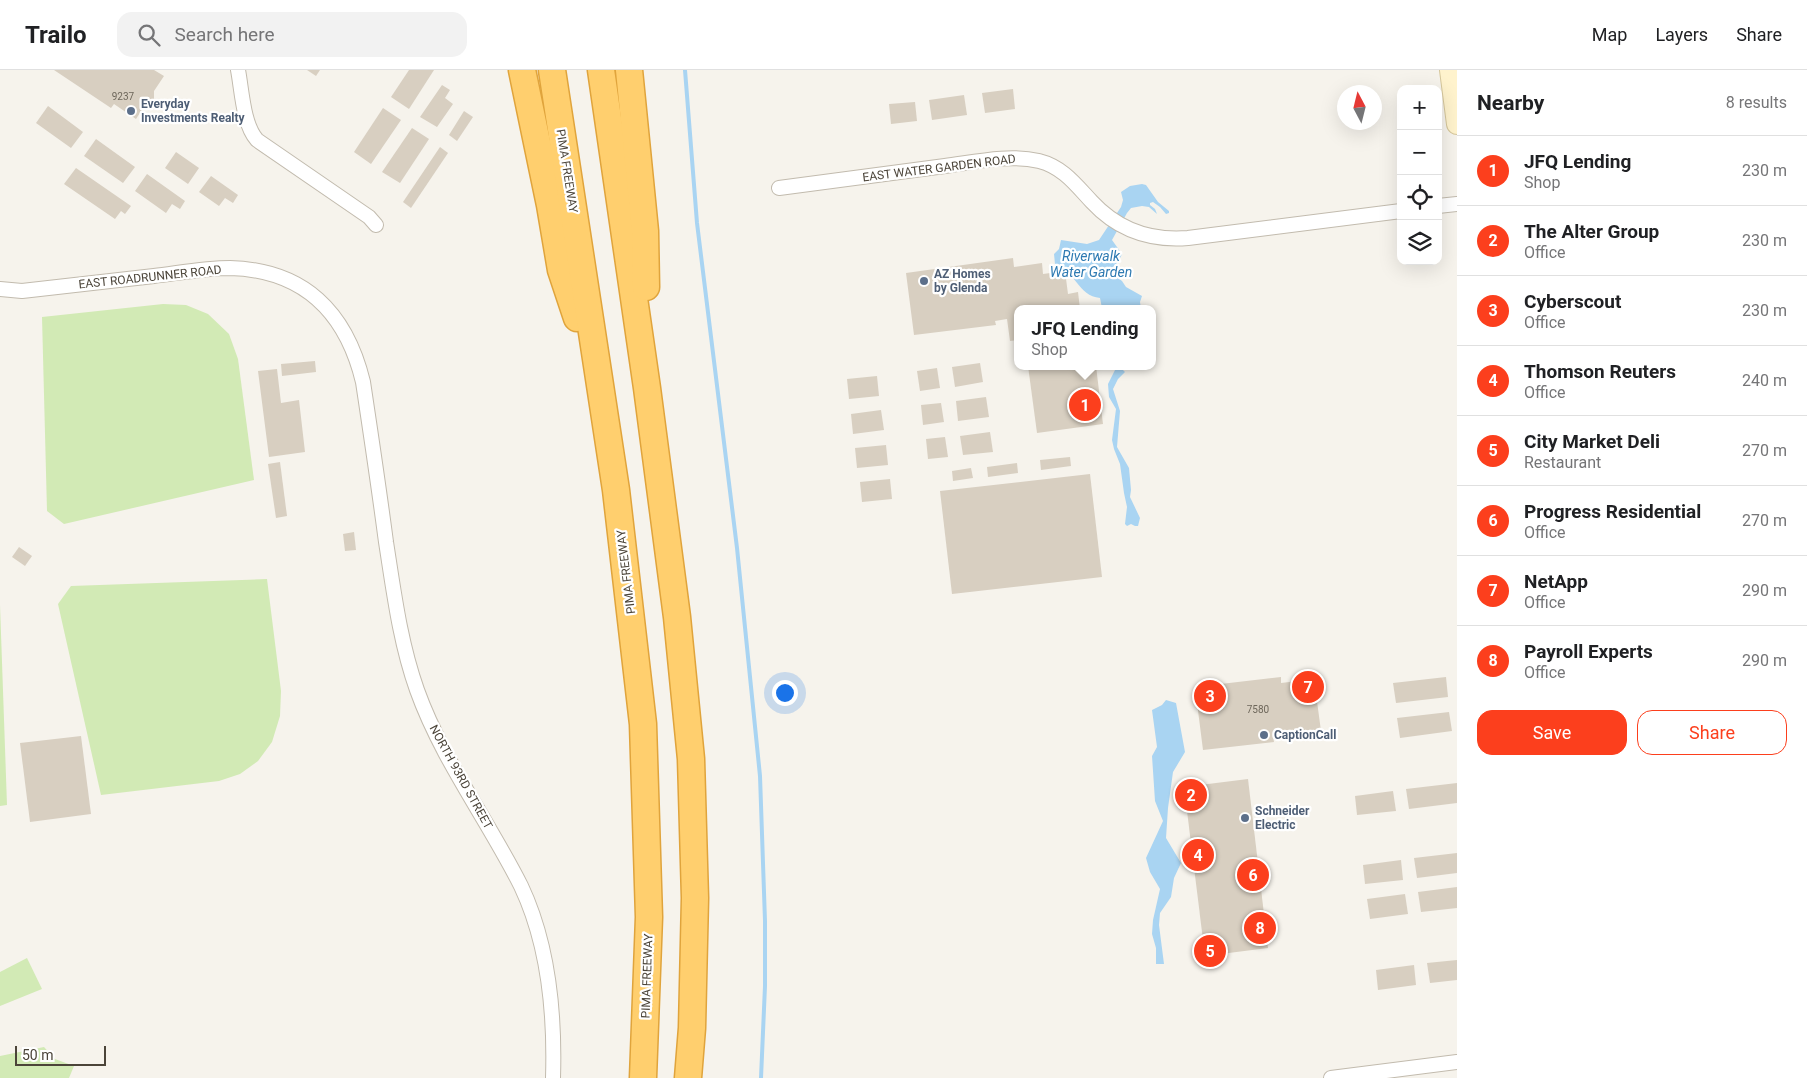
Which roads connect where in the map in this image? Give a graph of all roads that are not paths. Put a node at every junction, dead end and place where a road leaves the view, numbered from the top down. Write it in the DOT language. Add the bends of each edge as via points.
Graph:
graph roads {
  1 [pos="238,70"];
  2 [pos="522,70"];
  3 [pos="552,70"];
  4 [pos="601,70"];
  5 [pos="629,70"];
  6 [pos="1450,70"];
  7 [pos="1457,124"];
  8 [pos="780,188"];
  9 [pos="1457,204"];
  10 [pos="1442,206"];
  11 [pos="1397,211"];
  12 [pos="376,225"];
  13 [pos="0,289"];
  14 [pos="363,382"];
  15 [pos="647,388"];
  16 [pos="602,400"];
  17 [pos="1457,1062"];
  18 [pos="553,1078"];
  19 [pos="643,1078"];
  20 [pos="688,1078"];
  21 [pos="1331,1078"];
  1 -- 12 [label="street" via="251,133 257,140"];
  2 -- 16 [label="highway" via="562,270"];
  3 -- 16 [label="highway, PIMA FREEWAY"];
  4 -- 15 [label="highway"];
  5 -- 15 [label="highway" via="645,231"];
  6 -- 7 [label="street"];
  8 -- 11 [label="street, EAST WATER GARDEN ROAD" via="1021,158 1059,168 1105,213 1141,235 1173,239"];
  9 -- 10 [label="street"];
  13 -- 14 [label="street, EAST ROADRUNNER ROAD" via="22,291 216,269 276,274 291,280 322,302 354,351"];
  14 -- 18 [label="street, NORTH 93RD STREET" via="402,641 418,692 439,740 521,887 532,914 549,986 554,1040"];
  15 -- 20 [label="highway" via="677,617 691,759 695,898"];
  16 -- 19 [label="highway, PIMA FREEWAY" via="624,550 643,724 649,916"];
  17 -- 21 [label="street"];
}
